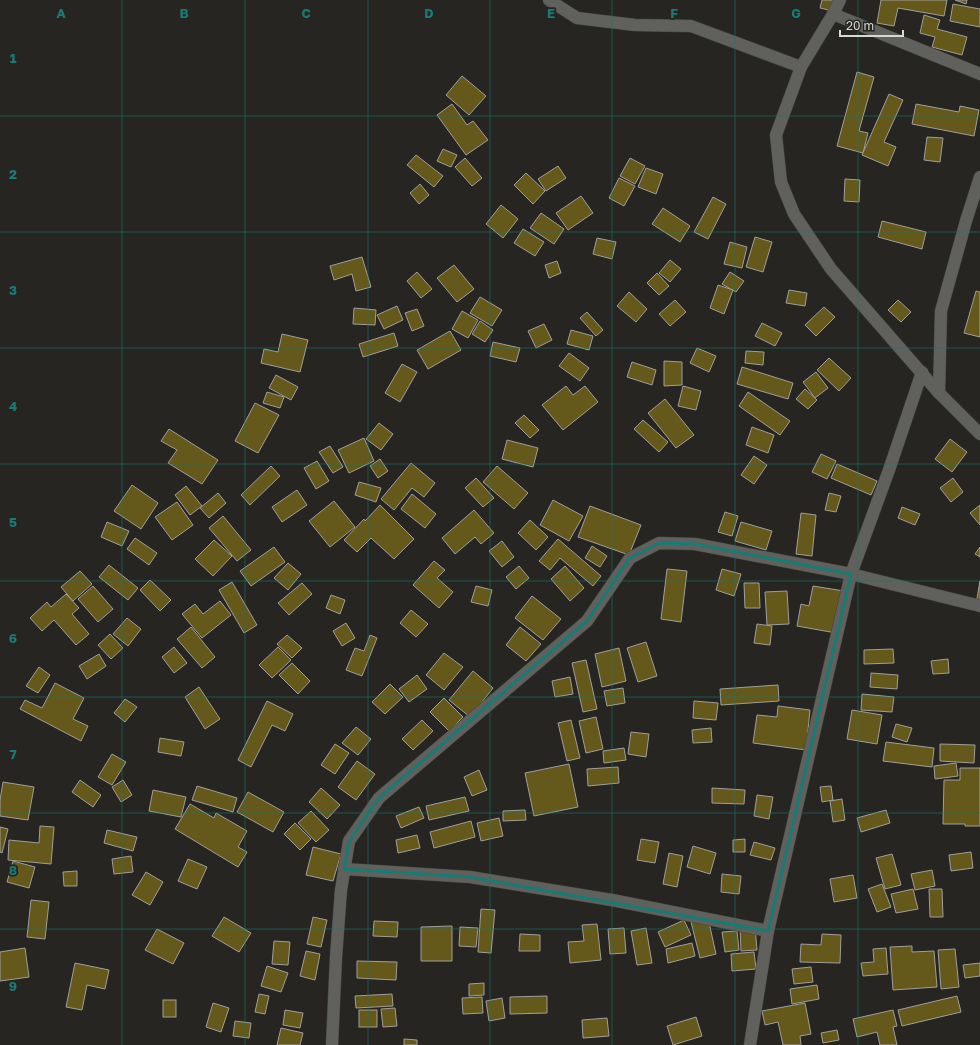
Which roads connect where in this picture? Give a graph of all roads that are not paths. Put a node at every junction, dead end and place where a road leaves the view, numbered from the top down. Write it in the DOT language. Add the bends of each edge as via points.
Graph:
graph roads {
  1 [pos="549,0"];
  2 [pos="840,0"];
  3 [pos="833,14"];
  4 [pos="801,67"];
  5 [pos="980,74"];
  6 [pos="980,177"];
  7 [pos="922,372"];
  8 [pos="939,393"];
  9 [pos="980,434"];
  10 [pos="851,574"];
  11 [pos="980,606"];
  12 [pos="344,868"];
  13 [pos="768,931"];
  14 [pos="332,1045"];
  15 [pos="750,1045"];
  1 -- 4 [label="street" via="577,18 635,25 691,26"];
  2 -- 3 [label="street"];
  3 -- 4 [label="street"];
  3 -- 5 [label="street"];
  4 -- 7 [label="street" via="776,135 781,182 794,214 831,269"];
  6 -- 8 [label="street" via="941,311"];
  7 -- 8 [label="street"];
  7 -- 10 [label="street"];
  8 -- 9 [label="street"];
  10 -- 11 [label="street"];
  10 -- 12 [label="street" via="695,544 659,543 630,558 587,621 379,798 349,841"];
  10 -- 13 [label="street"];
  12 -- 13 [label="street" via="470,877 612,900"];
  12 -- 14 [label="street" via="336,950"];
  13 -- 15 [label="street"];
}
